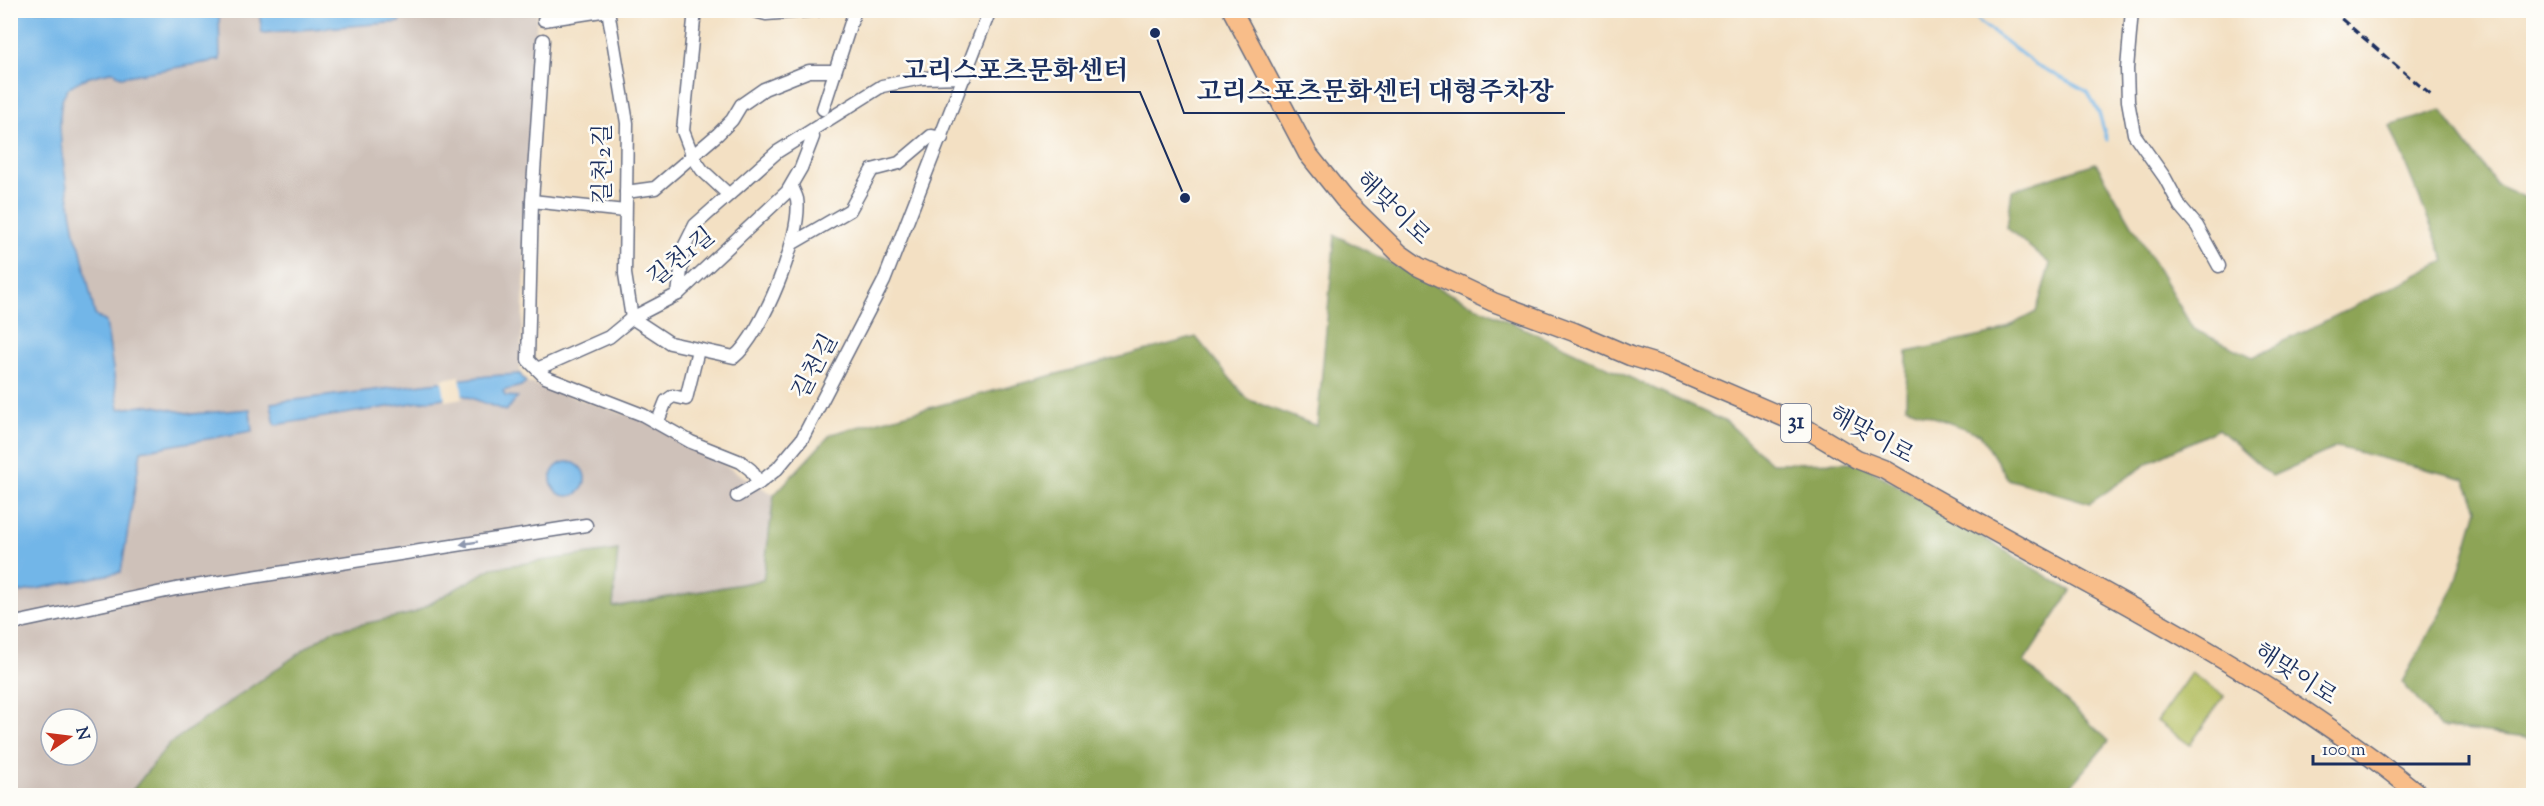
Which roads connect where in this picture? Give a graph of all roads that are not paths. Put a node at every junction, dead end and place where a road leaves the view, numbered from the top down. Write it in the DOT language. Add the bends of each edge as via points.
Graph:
graph roads {
  1 [pos="608,10"];
  2 [pos="695,10"];
  3 [pos="750,10"];
  4 [pos="818,10"];
  5 [pos="855,10"];
  6 [pos="990,10"];
  7 [pos="1232,10"];
  8 [pos="2132,10"];
  9 [pos="543,20"];
  10 [pos="543,40"];
  11 [pos="834,72"];
  12 [pos="966,77"];
  13 [pos="823,109"];
  14 [pos="813,137"];
  15 [pos="942,138"];
  16 [pos="693,157"];
  17 [pos="792,186"];
  18 [pos="626,192"];
  19 [pos="728,194"];
  20 [pos="532,201"];
  21 [pos="625,211"];
  22 [pos="793,243"];
  23 [pos="2218,266"];
  24 [pos="678,294"];
  25 [pos="632,318"];
  26 [pos="698,350"];
  27 [pos="532,365"];
  28 [pos="658,422"];
  29 [pos="759,483"];
  30 [pos="737,496"];
  31 [pos="586,525"];
  32 [pos="10,624"];
  33 [pos="2421,795"];
  1 -- 9 [label="street, 길천2길"];
  1 -- 18 [label="street, 길천2길" via="627,123"];
  2 -- 16 [label="street" via="683,131"];
  3 -- 4 [label="street" via="766,14"];
  5 -- 11 [label="street"];
  6 -- 12 [label="street, 길천길"];
  7 -- 33 [label="main road, 해맞이로 / 31" via="1308,154 1344,199 1399,253 1419,267 1493,302 1667,367 1803,426 1857,459 1883,468 2236,665 2367,752"];
  8 -- 23 [label="street" via="2127,69 2134,134 2197,226"];
  10 -- 20 [label="street"];
  11 -- 13 [label="street"];
  11 -- 16 [label="street" via="809,71 764,89 741,105 732,120"];
  12 -- 15 [label="street, 길천길"];
  12 -- 19 [label="street" via="922,78 882,86 777,152"];
  14 -- 17 [label="street, 길천1길"];
  15 -- 22 [label="street" via="931,136 898,163 872,170 850,210"];
  15 -- 29 [label="street, 길천길" via="884,281 830,388 802,439 777,469"];
  16 -- 18 [label="street" via="655,188"];
  16 -- 19 [label="street"];
  17 -- 22 [label="street" via="797,200"];
  17 -- 24 [label="street, 길천1길"];
  18 -- 21 [label="street, 길천2길"];
  19 -- 24 [label="street" via="695,225 684,247"];
  20 -- 21 [label="street"];
  20 -- 27 [label="street"];
  21 -- 25 [label="street, 길천2길" via="625,274"];
  22 -- 26 [label="street" via="771,299 743,349 734,357"];
  24 -- 25 [label="street, 길천1길"];
  25 -- 26 [label="street" via="670,343"];
  25 -- 27 [label="street, 길천1길" via="609,337"];
  26 -- 28 [label="street" via="686,399 674,396 666,401"];
  27 -- 28 [label="street" via="545,377"];
  28 -- 29 [label="street" via="691,442 741,462"];
  29 -- 30 [label="street, 길천길"];
  31 -- 32 [label="street, one-way" via="176,590"];
}
